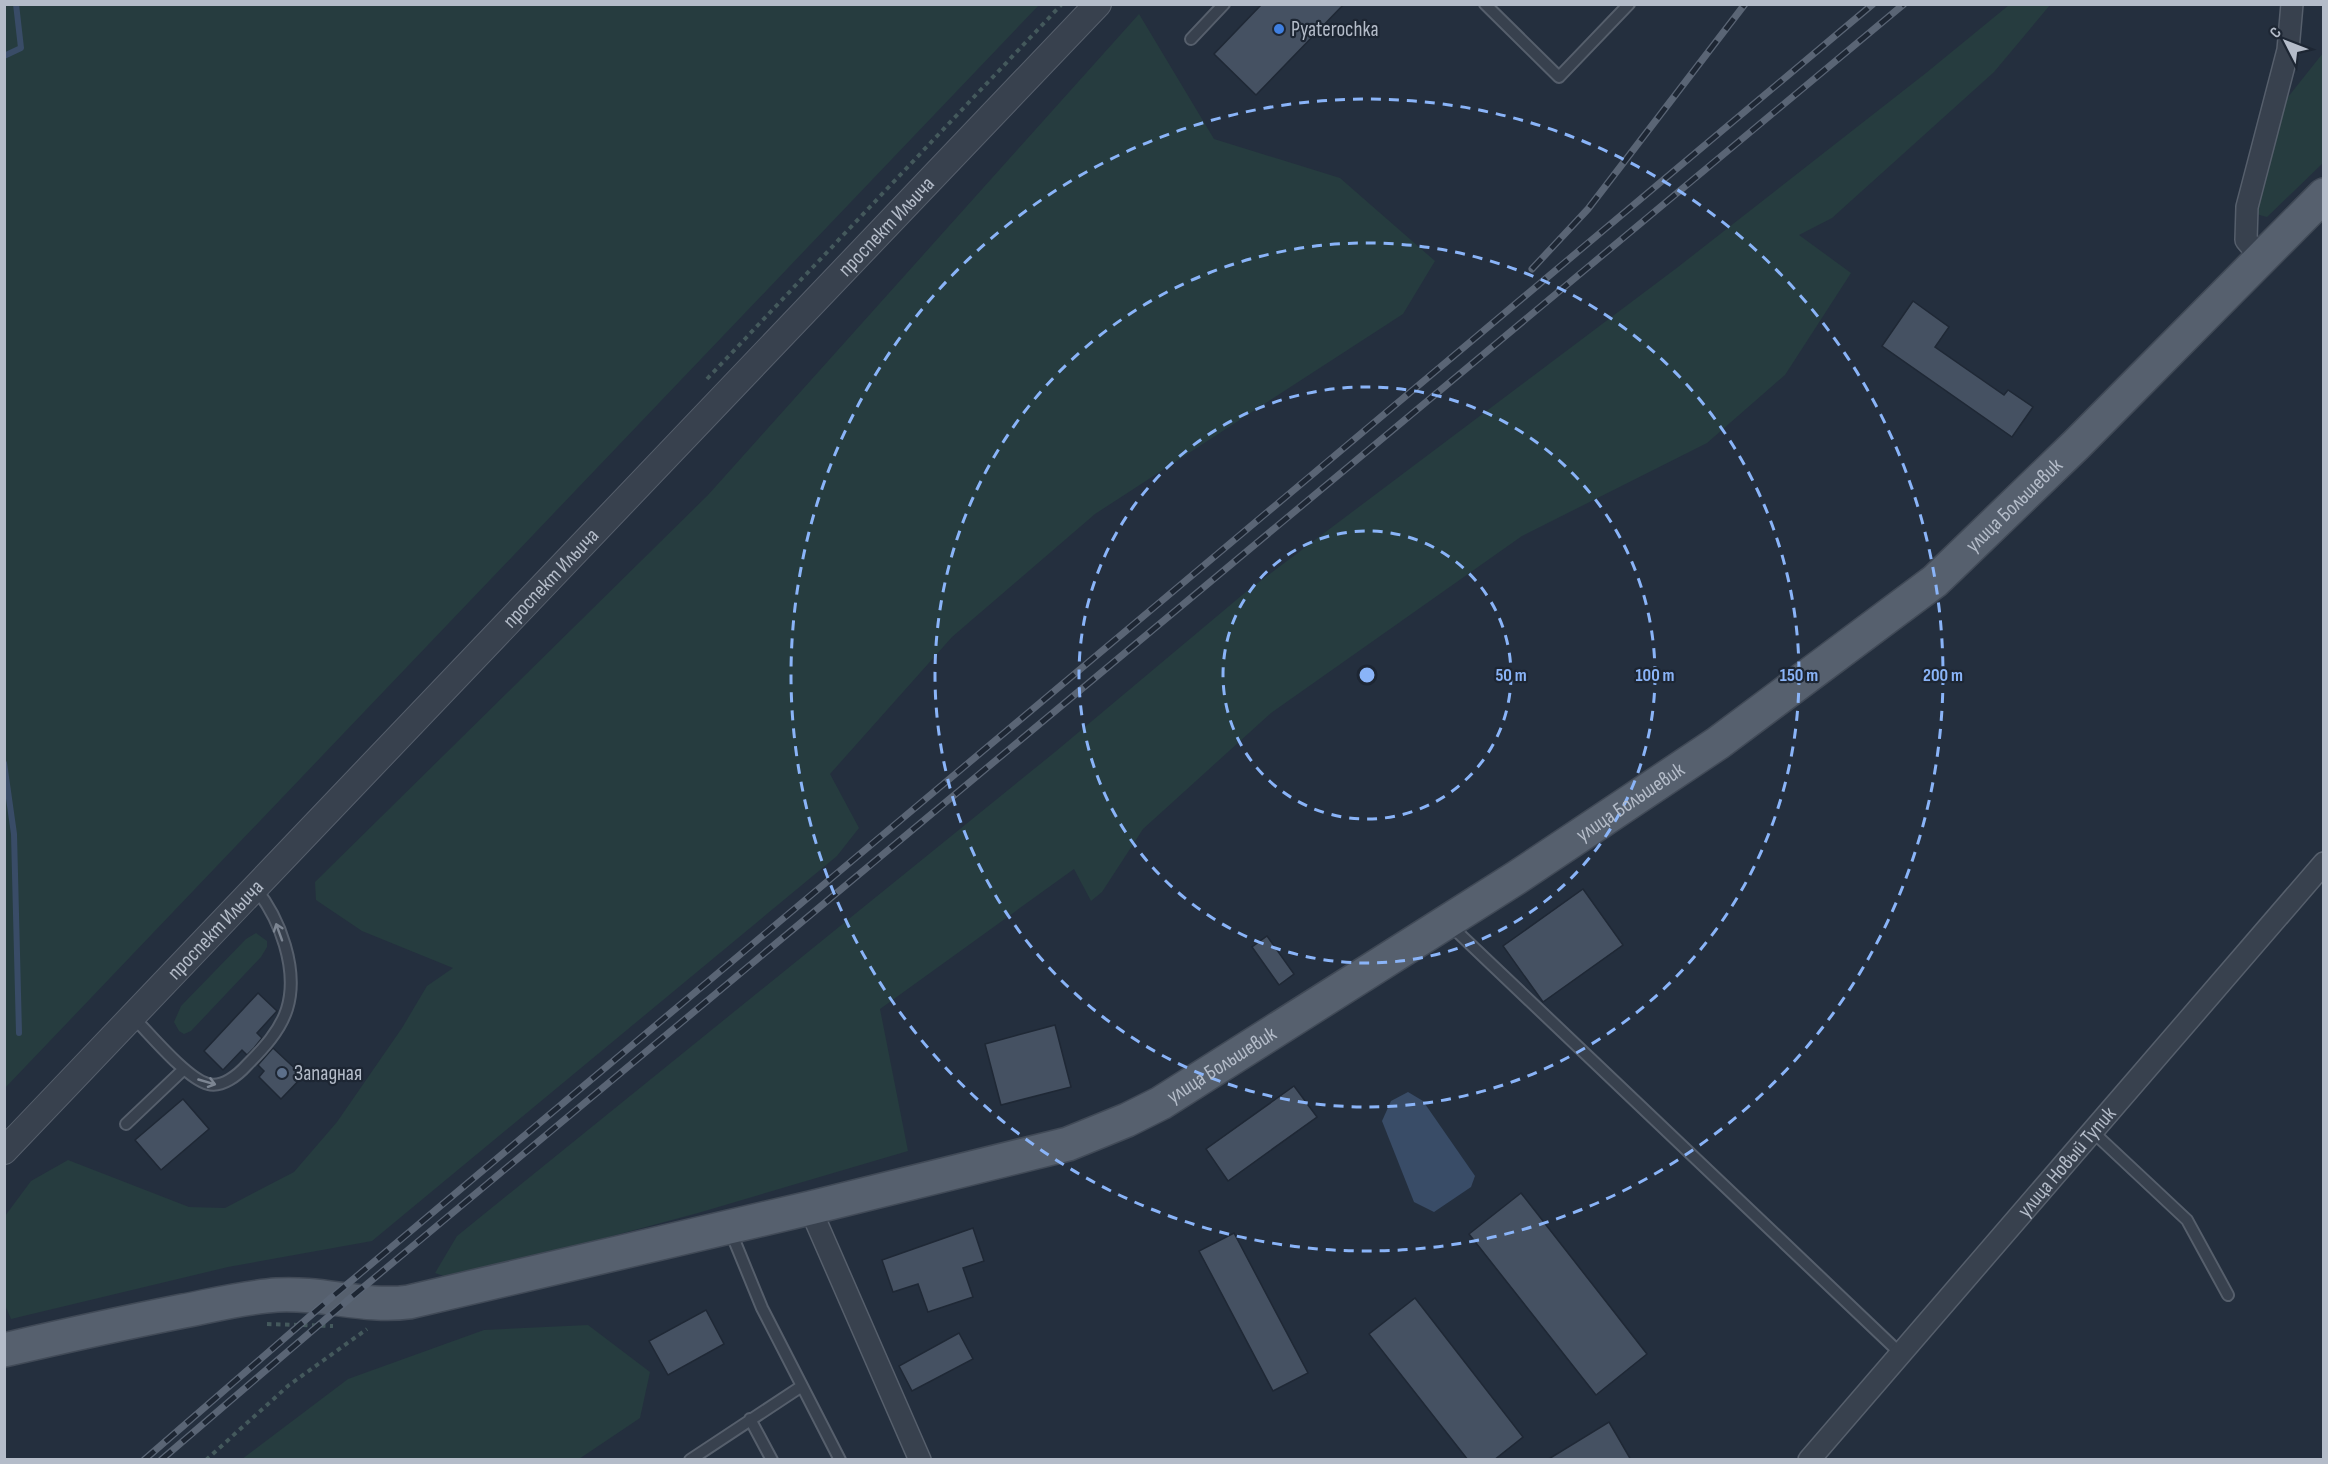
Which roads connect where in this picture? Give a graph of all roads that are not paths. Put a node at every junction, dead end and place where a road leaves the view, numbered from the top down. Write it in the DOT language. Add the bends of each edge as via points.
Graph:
graph roads {
  1 [pos="1098,4"];
  2 [pos="1224,4"];
  3 [pos="1485,4"];
  4 [pos="1629,4"];
  5 [pos="2292,4"];
  6 [pos="1191,39"];
  7 [pos="2324,195"];
  8 [pos="2261,258"];
  9 [pos="2324,863"];
  10 [pos="255,888"];
  11 [pos="1447,922"];
  12 [pos="133,1016"];
  13 [pos="184,1069"];
  14 [pos="126,1124"];
  15 [pos="2093,1132"];
  16 [pos="4,1151"];
  17 [pos="810,1208"];
  18 [pos="728,1227"];
  19 [pos="2228,1295"];
  20 [pos="4,1350"];
  21 [pos="1901,1354"];
  22 [pos="802,1386"];
  23 [pos="750,1419"];
  24 [pos="702,1456"];
  25 [pos="690,1460"];
  26 [pos="772,1460"];
  27 [pos="840,1460"];
  28 [pos="920,1460"];
  29 [pos="1809,1460"];
  1 -- 10 [label="street, проспект Ильича"];
  2 -- 6 [label="lane"];
  3 -- 4 [label="lane" via="1559,77"];
  5 -- 8 [label="street" via="2288,50 2247,207 2246,240"];
  7 -- 8 [label="main road, улица Большевик"];
  8 -- 11 [label="main road, улица Большевик" via="2077,444 1935,580 1718,742"];
  9 -- 15 [label="street, улица Новый Тупик"];
  10 -- 12 [label="street, проспект Ильича"];
  13 -- 10 [label="lane, one-way" via="207,1084 219,1085 232,1078 263,1049 286,1009 289,963 273,914"];
  11 -- 17 [label="main road, улица Большевик" via="1127,1120 1068,1144"];
  11 -- 21 [label="lane"];
  12 -- 13 [label="lane"];
  12 -- 16 [label="street, проспект Ильича"];
  13 -- 14 [label="lane"];
  15 -- 19 [label="lane" via="2187,1220"];
  15 -- 21 [label="street, улица Новый Тупик"];
  17 -- 18 [label="main road, улица Большевик"];
  17 -- 28 [label="street"];
  18 -- 20 [label="main road, улица Большевик" via="409,1302 392,1304 297,1294 249,1298"];
  18 -- 22 [label="lane" via="762,1308"];
  21 -- 29 [label="street, улица Новый Тупик"];
  22 -- 23 [label="lane"];
  22 -- 27 [label="lane"];
  23 -- 24 [label="lane"];
  23 -- 26 [label="lane"];
  24 -- 25 [label="lane"];
}
